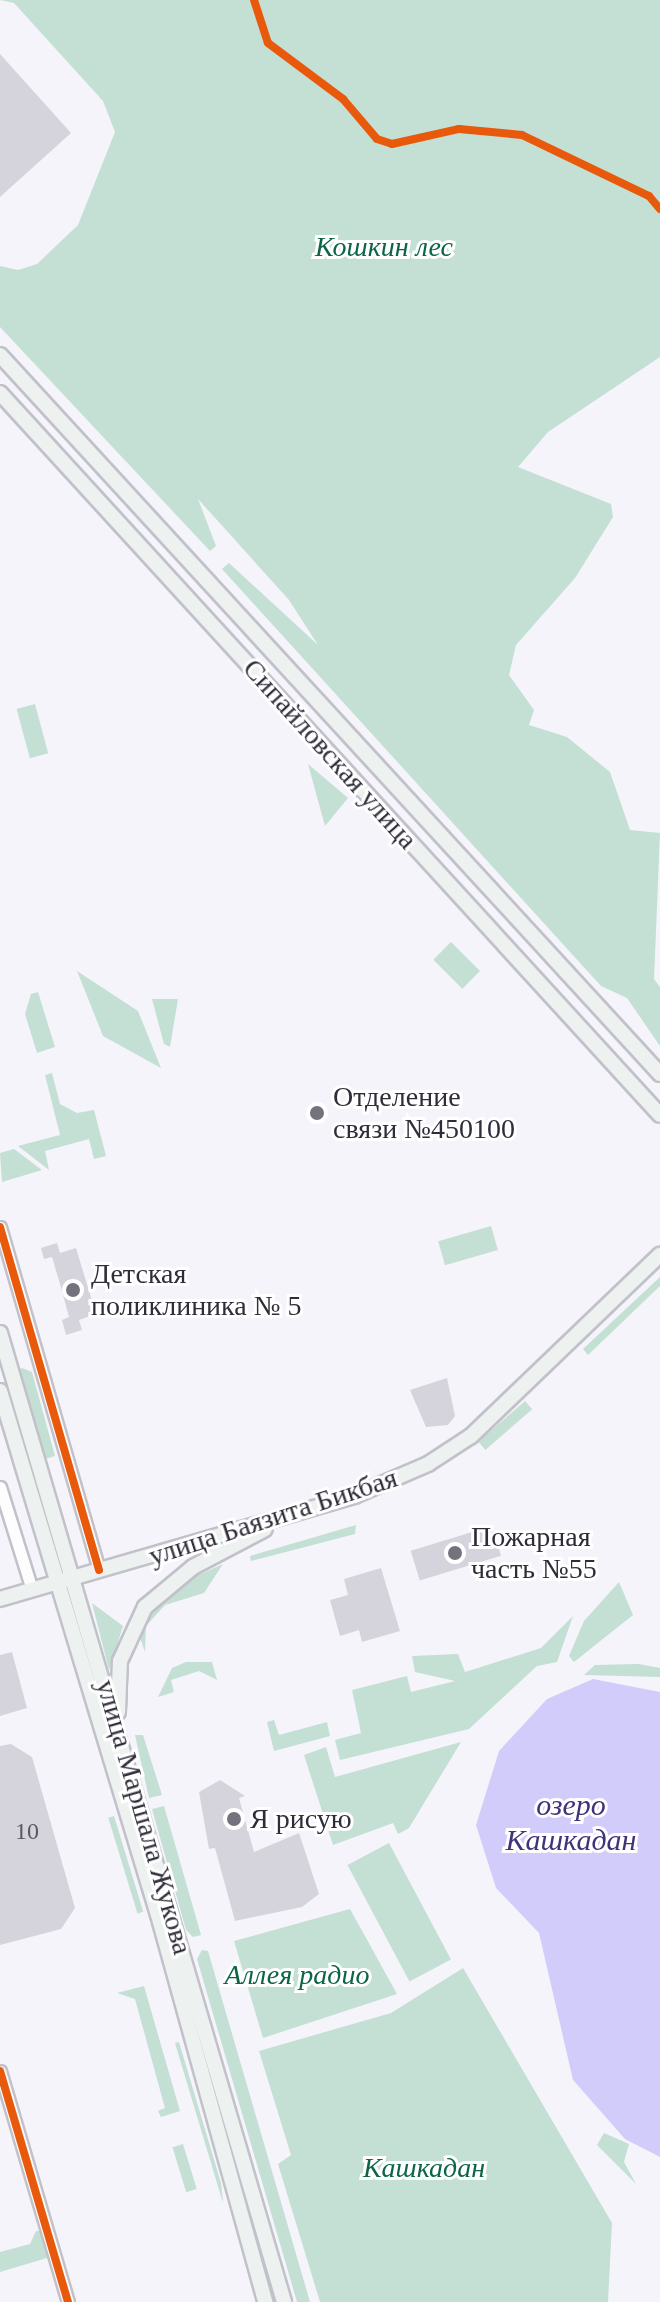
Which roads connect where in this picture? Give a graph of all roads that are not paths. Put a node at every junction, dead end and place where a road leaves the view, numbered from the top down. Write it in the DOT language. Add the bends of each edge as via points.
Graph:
graph roads {
  1 [pos="0,355"];
  2 [pos="0,393"];
  3 [pos="660,1074"];
  4 [pos="660,1115"];
  5 [pos="0,1227"];
  6 [pos="660,1255"];
  7 [pos="0,1333"];
  8 [pos="0,1391"];
  9 [pos="0,1487"];
  10 [pos="285,1516"];
  11 [pos="99,1570"];
  12 [pos="74,1578"];
  13 [pos="56,1582"];
  14 [pos="32,1590"];
  15 [pos="0,1599"];
  16 [pos="118,1728"];
  17 [pos="0,2071"];
  18 [pos="68,2302"];
  19 [pos="265,2302"];
  20 [pos="284,2302"];
  1 -- 3 [label="main road, Сипайловская улица"];
  2 -- 4 [label="main road, Сипайловская улица"];
  5 -- 11 [label="street"];
  6 -- 10 [label="main road, улица Баязита Бикбая" via="449,1453 392,1483"];
  7 -- 12 [label="main road, улица Маршала Жукова"];
  8 -- 13 [label="main road, улица Маршала Жукова"];
  9 -- 14 [label="street"];
  10 -- 11 [label="main road, улица Баязита Бикбая"];
  10 -- 16 [label="main road" via="193,1567 145,1607 120,1661"];
  11 -- 12 [label="main road, улица Баязита Бикбая"];
  12 -- 13 [label="main road, улица Баязита Бикбая"];
  12 -- 16 [label="main road, улица Маршала Жукова"];
  13 -- 14 [label="main road, улица Баязита Бикбая"];
  13 -- 19 [label="main road, улица Маршала Жукова" via="238,2192"];
  14 -- 15 [label="main road, улица Баязита Бикбая"];
  16 -- 20 [label="main road, улица Маршала Жукова"];
  17 -- 18 [label="street"];
}
